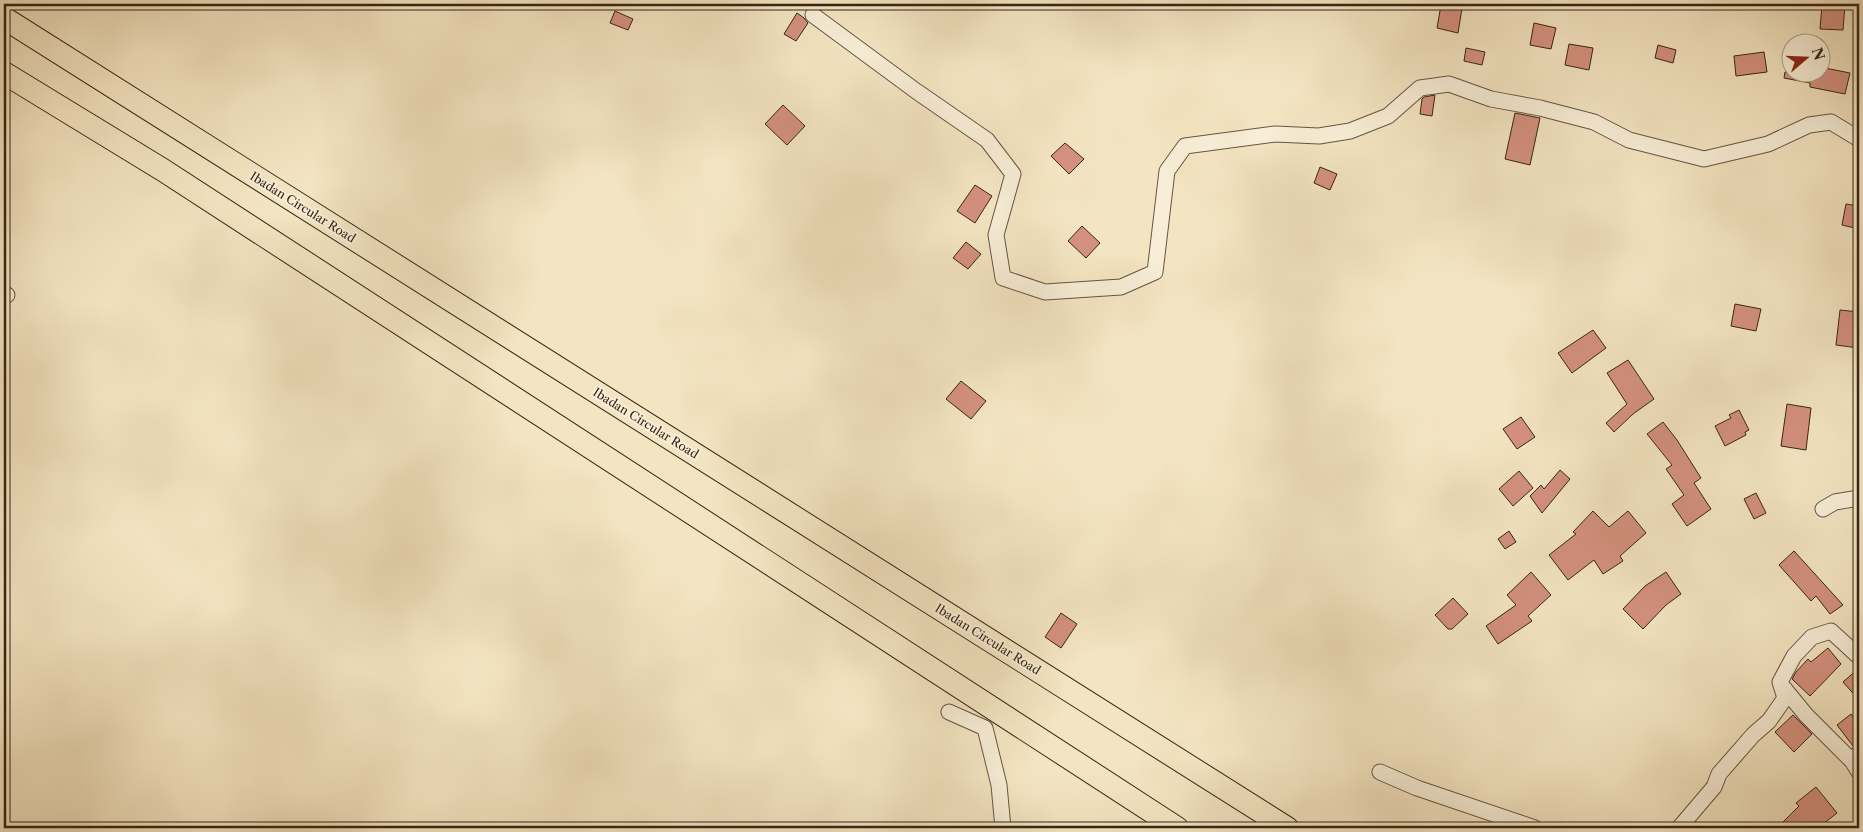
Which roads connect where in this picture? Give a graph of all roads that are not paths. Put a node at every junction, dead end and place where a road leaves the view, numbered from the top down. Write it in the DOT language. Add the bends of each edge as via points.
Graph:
graph roads {
  1 [pos="812,16"];
  2 [pos="4,18"];
  3 [pos="4,73"];
  4 [pos="1859,138"];
  5 [pos="1859,498"];
  6 [pos="1823,509"];
  7 [pos="1857,655"];
  8 [pos="1780,682"];
  9 [pos="949,712"];
  10 [pos="1857,762"];
  11 [pos="1380,772"];
  12 [pos="1003,828"];
  13 [pos="1177,828"];
  14 [pos="1287,828"];
  15 [pos="1535,828"];
  16 [pos="1678,828"];
  1 -- 4 [label="street" via="987,140 1013,174 996,235 1003,278 1045,292 1121,287 1155,272 1167,171 1185,146 1276,134 1319,136 1350,131 1388,116 1420,88 1448,84 1491,99 1594,122 1629,140 1704,159 1768,144 1808,125 1831,122"];
  2 -- 14 [label="highway, Ibadan Circular Road"];
  3 -- 13 [label="highway" via="162,170"];
  5 -- 6 [label="street" via="1835,502"];
  7 -- 8 [label="street" via="1831,632 1812,637 1794,656"];
  8 -- 10 [label="street" via="1806,715"];
  8 -- 16 [label="street" via="1785,698 1769,721 1718,774 1714,787"];
  9 -- 12 [label="street" via="985,728 999,785"];
  11 -- 15 [label="street"];
}
